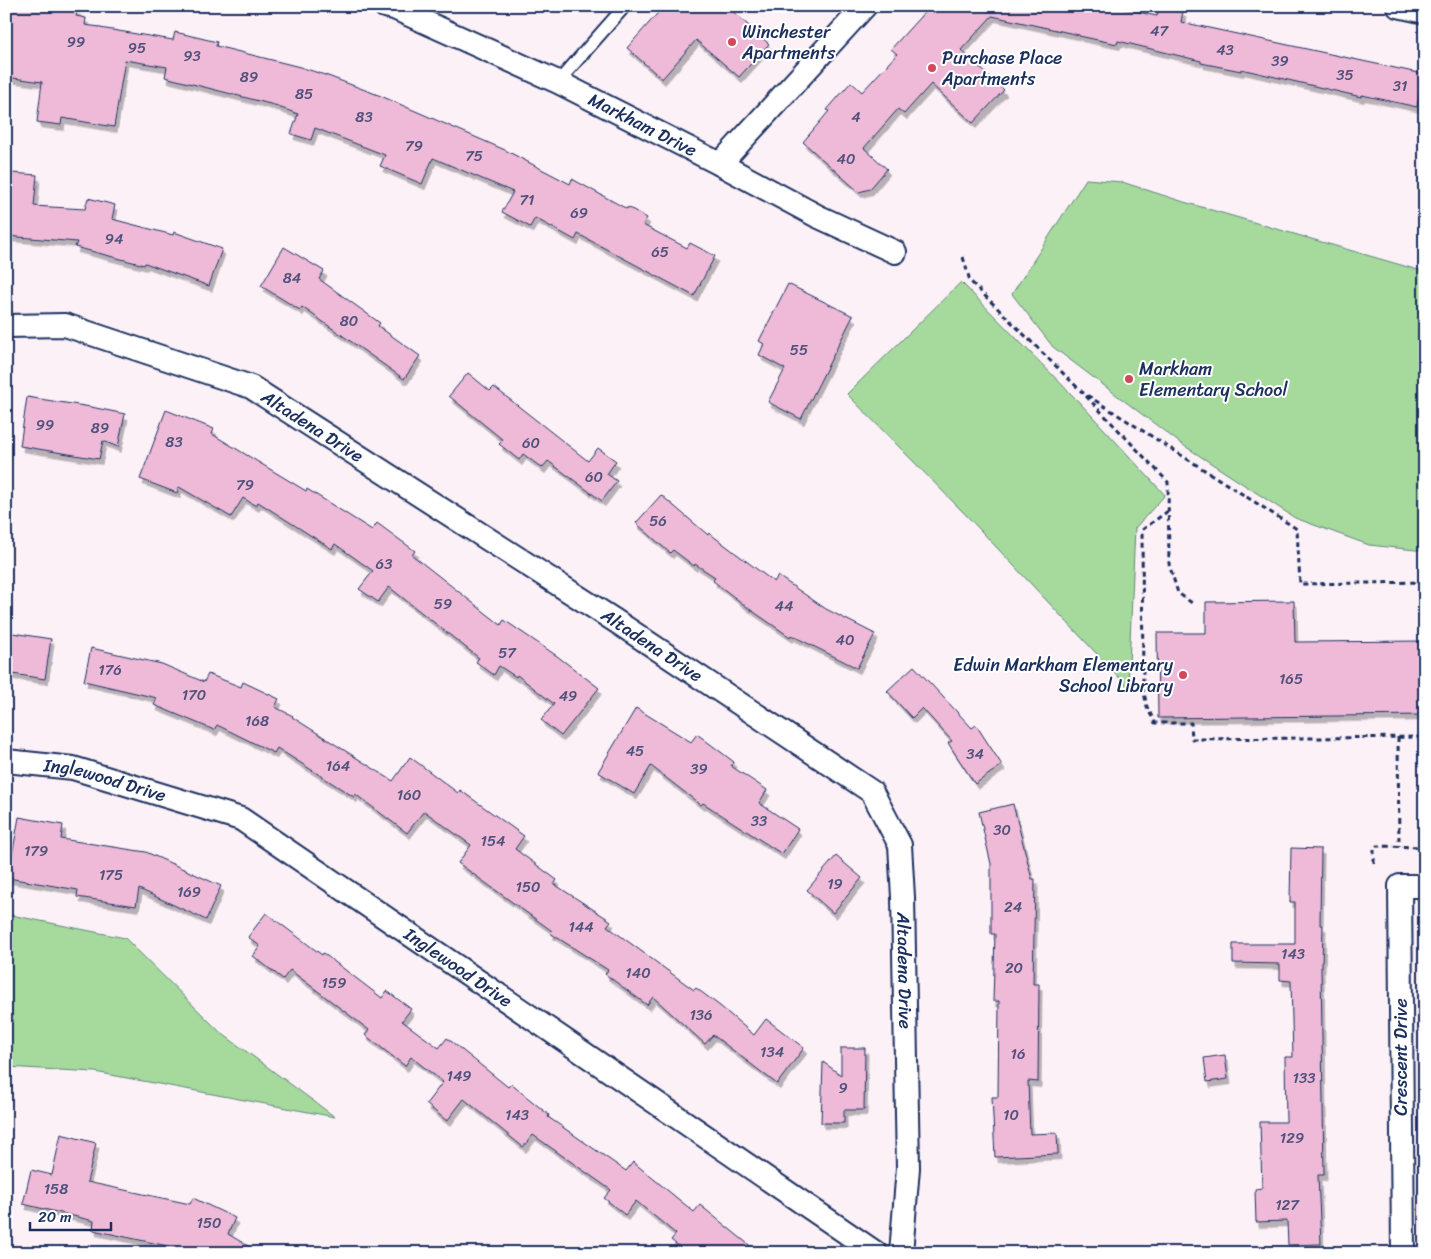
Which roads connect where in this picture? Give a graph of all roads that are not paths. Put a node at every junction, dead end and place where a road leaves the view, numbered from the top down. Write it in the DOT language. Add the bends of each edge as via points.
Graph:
graph roads {
  1 [pos="386,6"];
  2 [pos="625,6"];
  3 [pos="865,6"];
  4 [pos="1398,6"];
  5 [pos="1425,12"];
  6 [pos="558,82"];
  7 [pos="720,164"];
  8 [pos="895,252"];
  9 [pos="6,326"];
  10 [pos="6,761"];
  11 [pos="1425,886"];
  12 [pos="876,1253"];
  13 [pos="901,1253"];
  14 [pos="1402,1253"];
  1 -- 6 [label="street, Markham Drive"];
  2 -- 6 [label="lane"];
  3 -- 7 [label="street"];
  4 -- 5 [label="street"];
  6 -- 7 [label="street, Markham Drive"];
  7 -- 8 [label="street, Markham Drive" via="817,216"];
  9 -- 13 [label="street, Altadena Drive" via="65,325 251,387 614,620 872,792 900,845 908,1168"];
  10 -- 12 [label="street, Inglewood Drive" via="73,768 242,819"];
  11 -- 14 [label="street, Crescent Drive" via="1400,886"];
}
